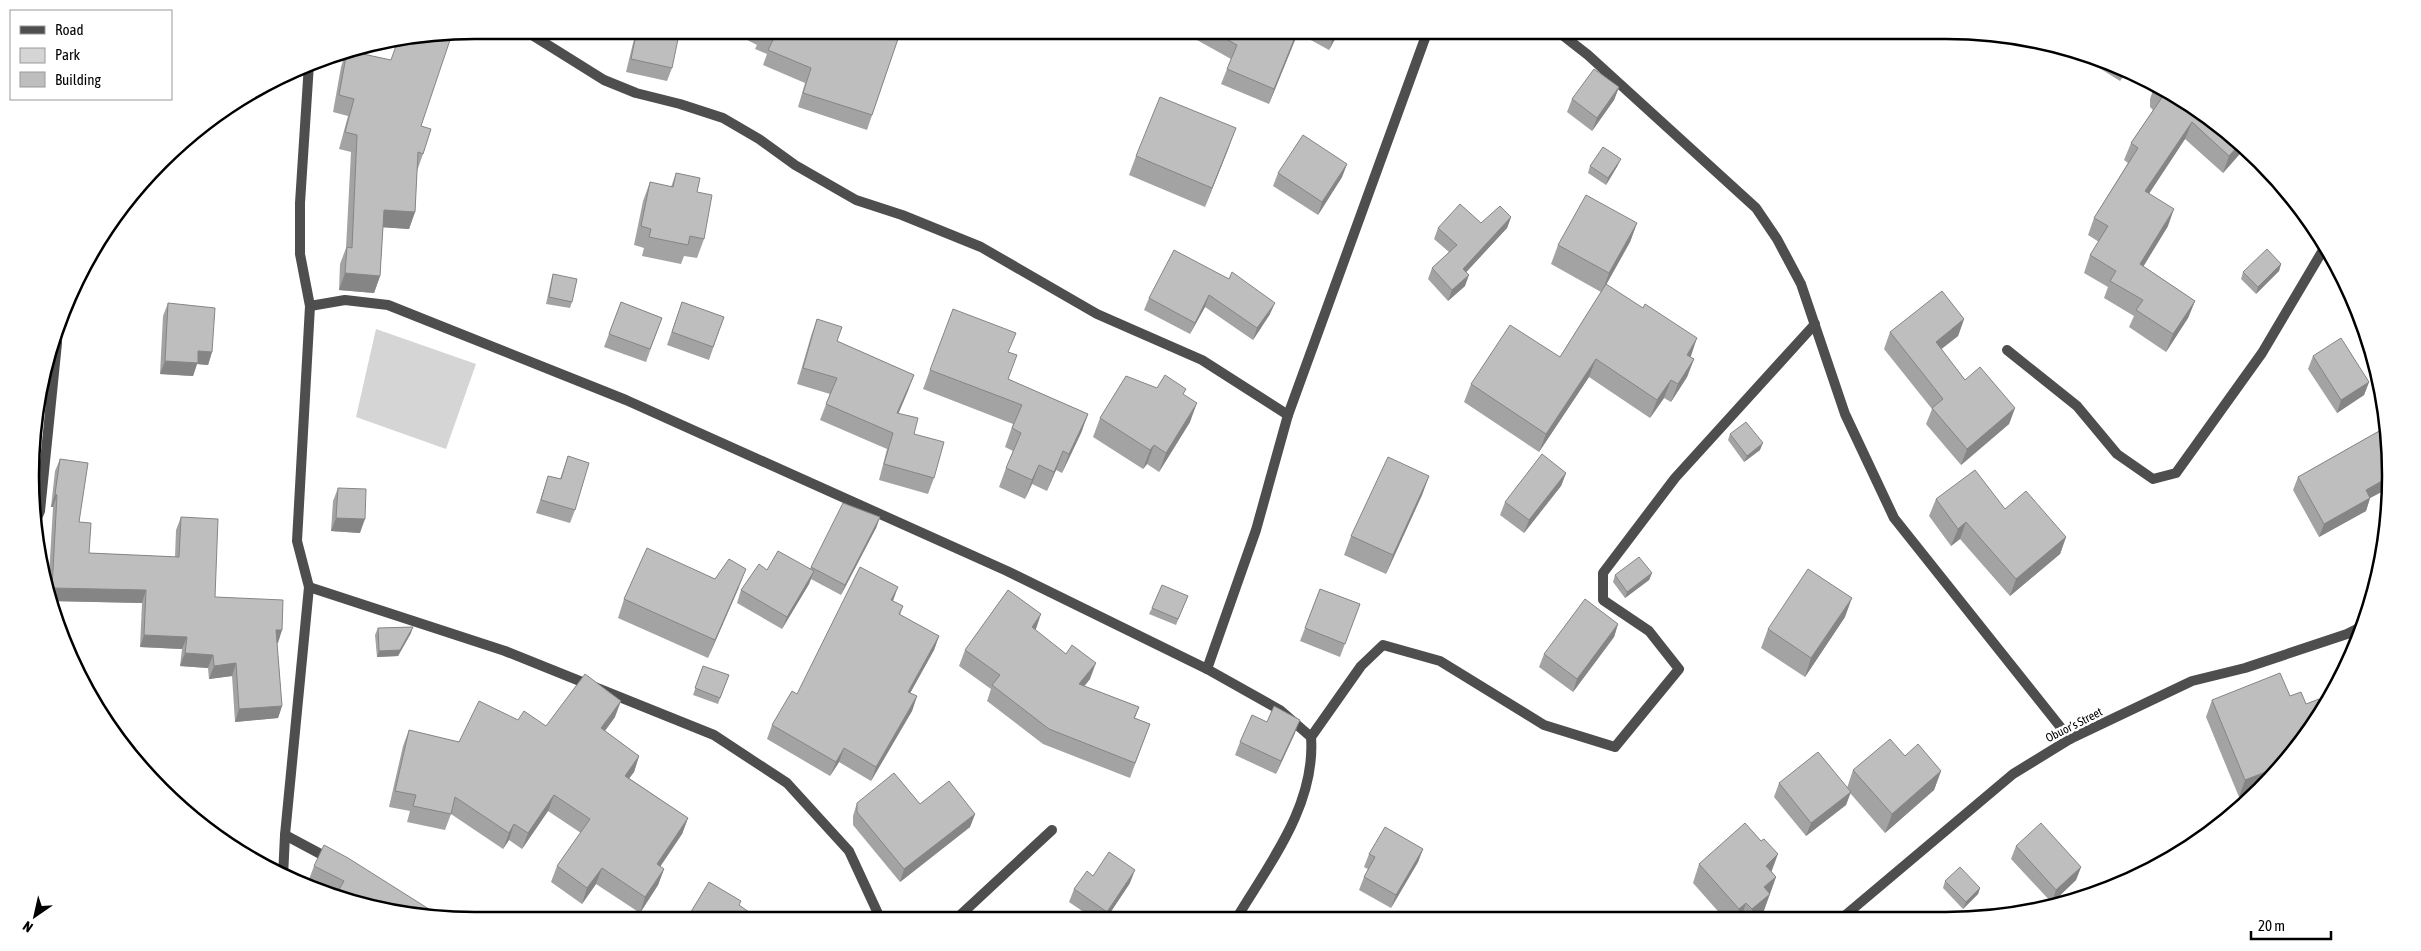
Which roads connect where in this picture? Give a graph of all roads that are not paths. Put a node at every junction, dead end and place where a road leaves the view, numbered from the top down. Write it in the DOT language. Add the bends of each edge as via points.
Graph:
graph roads {
  1 [pos="538,39"];
  2 [pos="1425,39"];
  3 [pos="1568,39"];
  4 [pos="308,72"];
  5 [pos="2321,253"];
  6 [pos="310,306"];
  7 [pos="1815,324"];
  8 [pos="2007,350"];
  9 [pos="56,356"];
  10 [pos="1288,415"];
  11 [pos="40,508"];
  12 [pos="309,587"];
  13 [pos="2353,631"];
  14 [pos="1208,669"];
  15 [pos="1311,737"];
  16 [pos="2070,739"];
  17 [pos="1052,830"];
  18 [pos="284,835"];
  19 [pos="336,862"];
  20 [pos="283,868"];
  21 [pos="877,912"];
  22 [pos="964,912"];
  23 [pos="1240,912"];
  24 [pos="1849,912"];
  1 -- 10 [label="street" via="604,80 636,94 723,118 856,200 981,247 1097,314 1202,360"];
  2 -- 10 [label="street"];
  3 -- 7 [label="street" via="1756,208 1801,284"];
  4 -- 6 [label="street" via="300,254"];
  5 -- 8 [label="street" via="2262,353 2176,473 2152,479 2116,454 2077,406"];
  6 -- 12 [label="street" via="297,541"];
  6 -- 14 [label="street" via="345,300 388,305 449,328 626,400 1007,571"];
  7 -- 15 [label="street" via="1675,478 1603,573 1603,600 1649,631 1679,669 1615,747 1544,725 1440,661 1383,645 1361,666"];
  7 -- 16 [label="street" via="1845,414 1894,518"];
  9 -- 11 [label="street"];
  10 -- 14 [label="street" via="1256,530"];
  12 -- 18 [label="street"];
  12 -- 21 [label="street" via="505,651 714,736 787,783 849,850"];
  13 -- 16 [label="street, Obuor’s Street" via="2245,668 2192,681"];
  14 -- 15 [label="street" via="1280,710"];
  15 -- 23 [label="street" via="1312,756 1304,795 1292,826"];
  16 -- 24 [label="street, Obuor’s Street" via="2013,774"];
  17 -- 22 [label="street"];
  18 -- 19 [label="street"];
  18 -- 20 [label="street"];
}
